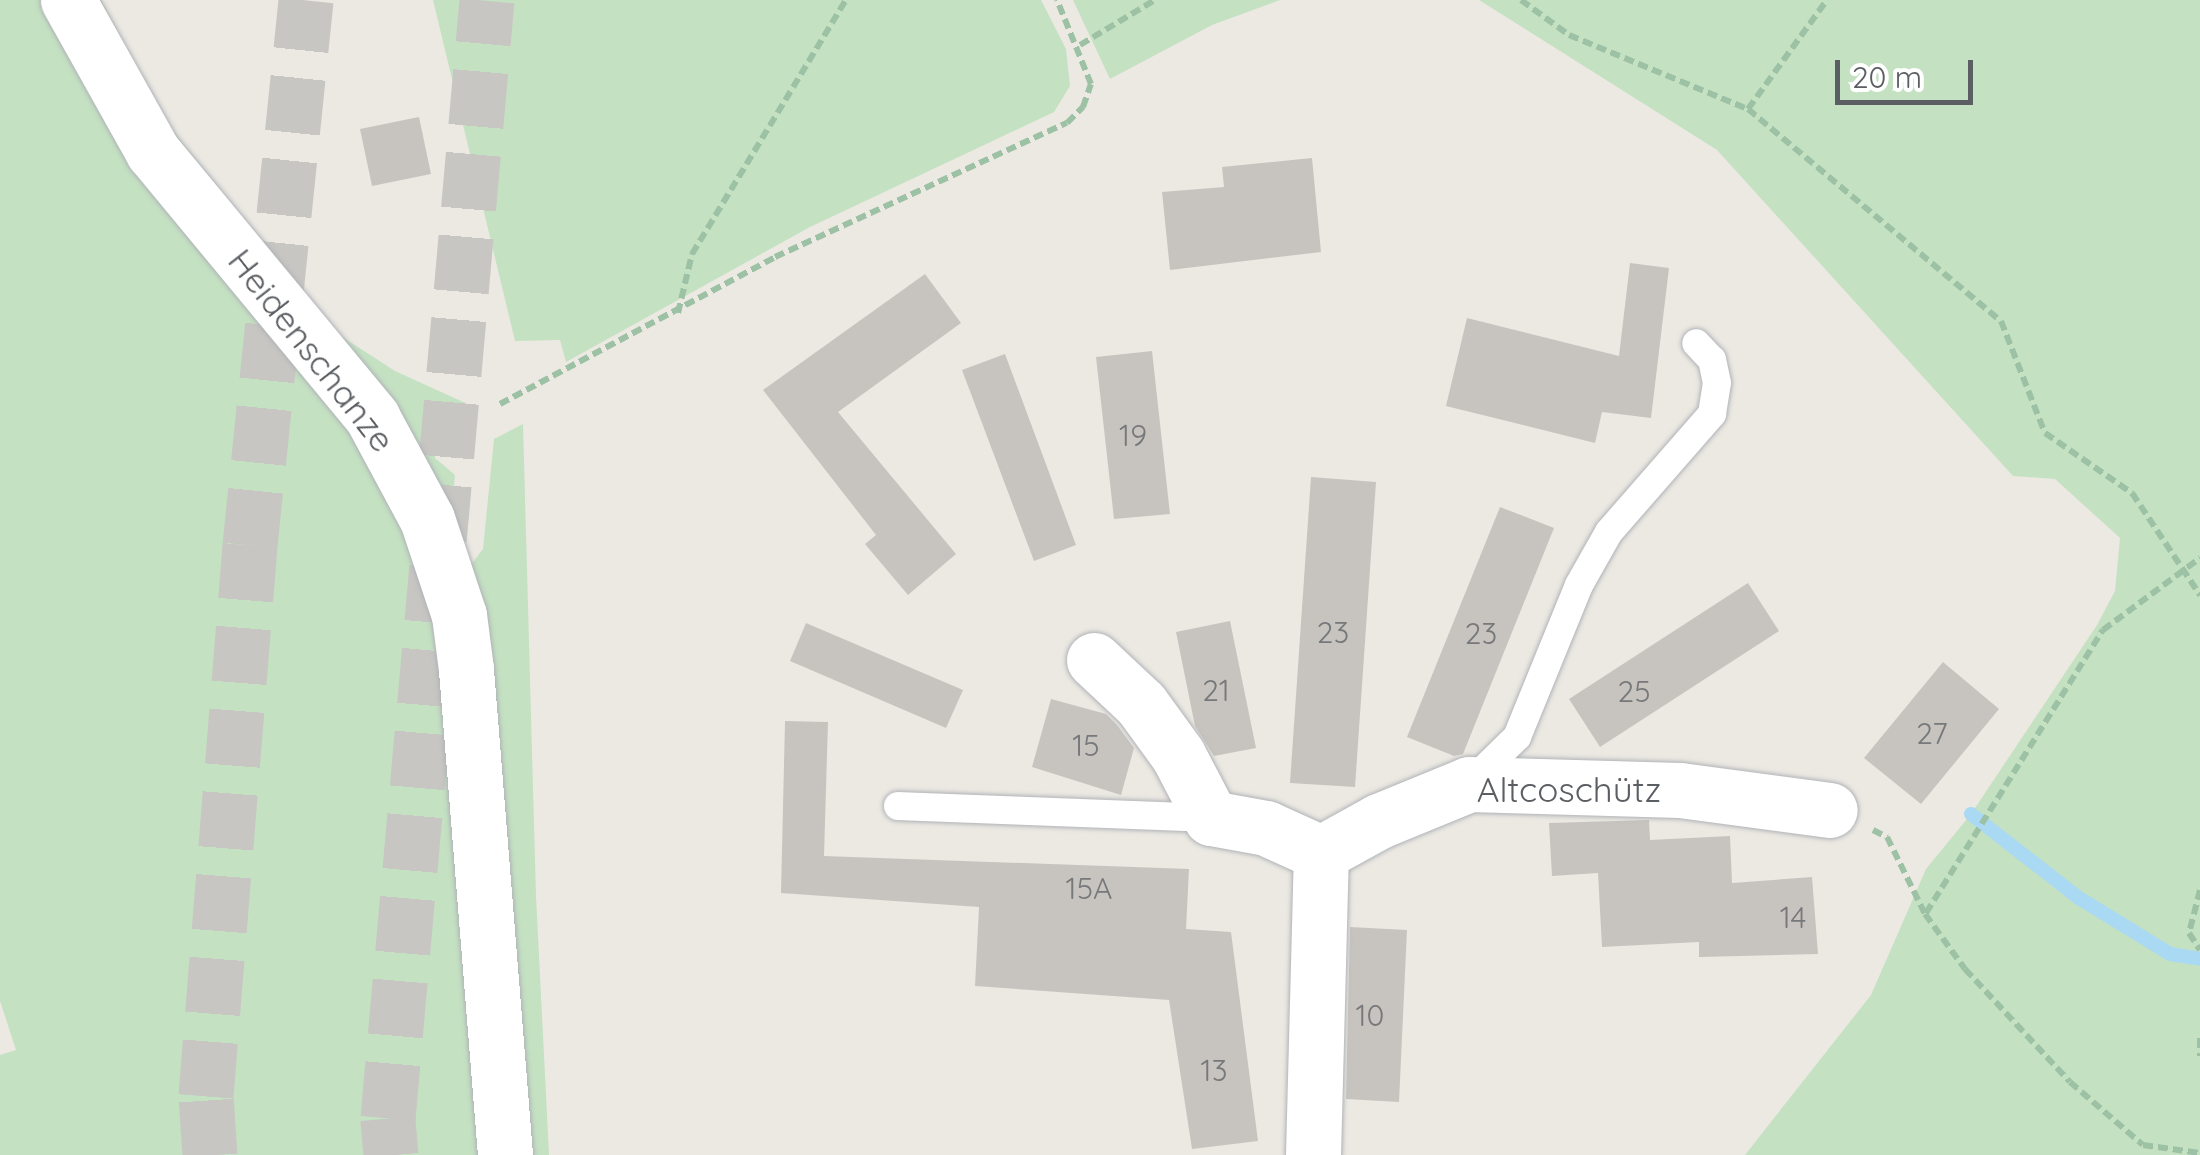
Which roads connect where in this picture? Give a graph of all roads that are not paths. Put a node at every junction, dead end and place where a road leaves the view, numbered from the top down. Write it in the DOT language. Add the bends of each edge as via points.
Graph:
graph roads {
  1 [pos="68,0"];
  2 [pos="1696,343"];
  3 [pos="1094,660"];
  4 [pos="1470,784"];
  5 [pos="898,806"];
  6 [pos="1830,810"];
  7 [pos="1211,818"];
  8 [pos="1321,853"];
  9 [pos="505,1155"];
  10 [pos="1314,1155"];
  1 -- 9 [label="street, Heidenschanze" via="153,152 372,417 427,518 458,615 466,670"];
  2 -- 4 [label="lane" via="1712,360 1717,382 1712,414 1610,532 1578,586 1517,737"];
  3 -- 7 [label="street" via="1150,717"];
  4 -- 6 [label="street, Altcoschütz" via="1680,790"];
  4 -- 8 [label="street, Altcoschütz"];
  5 -- 7 [label="lane"];
  7 -- 8 [label="street" via="1266,828"];
  8 -- 10 [label="street"];
}
